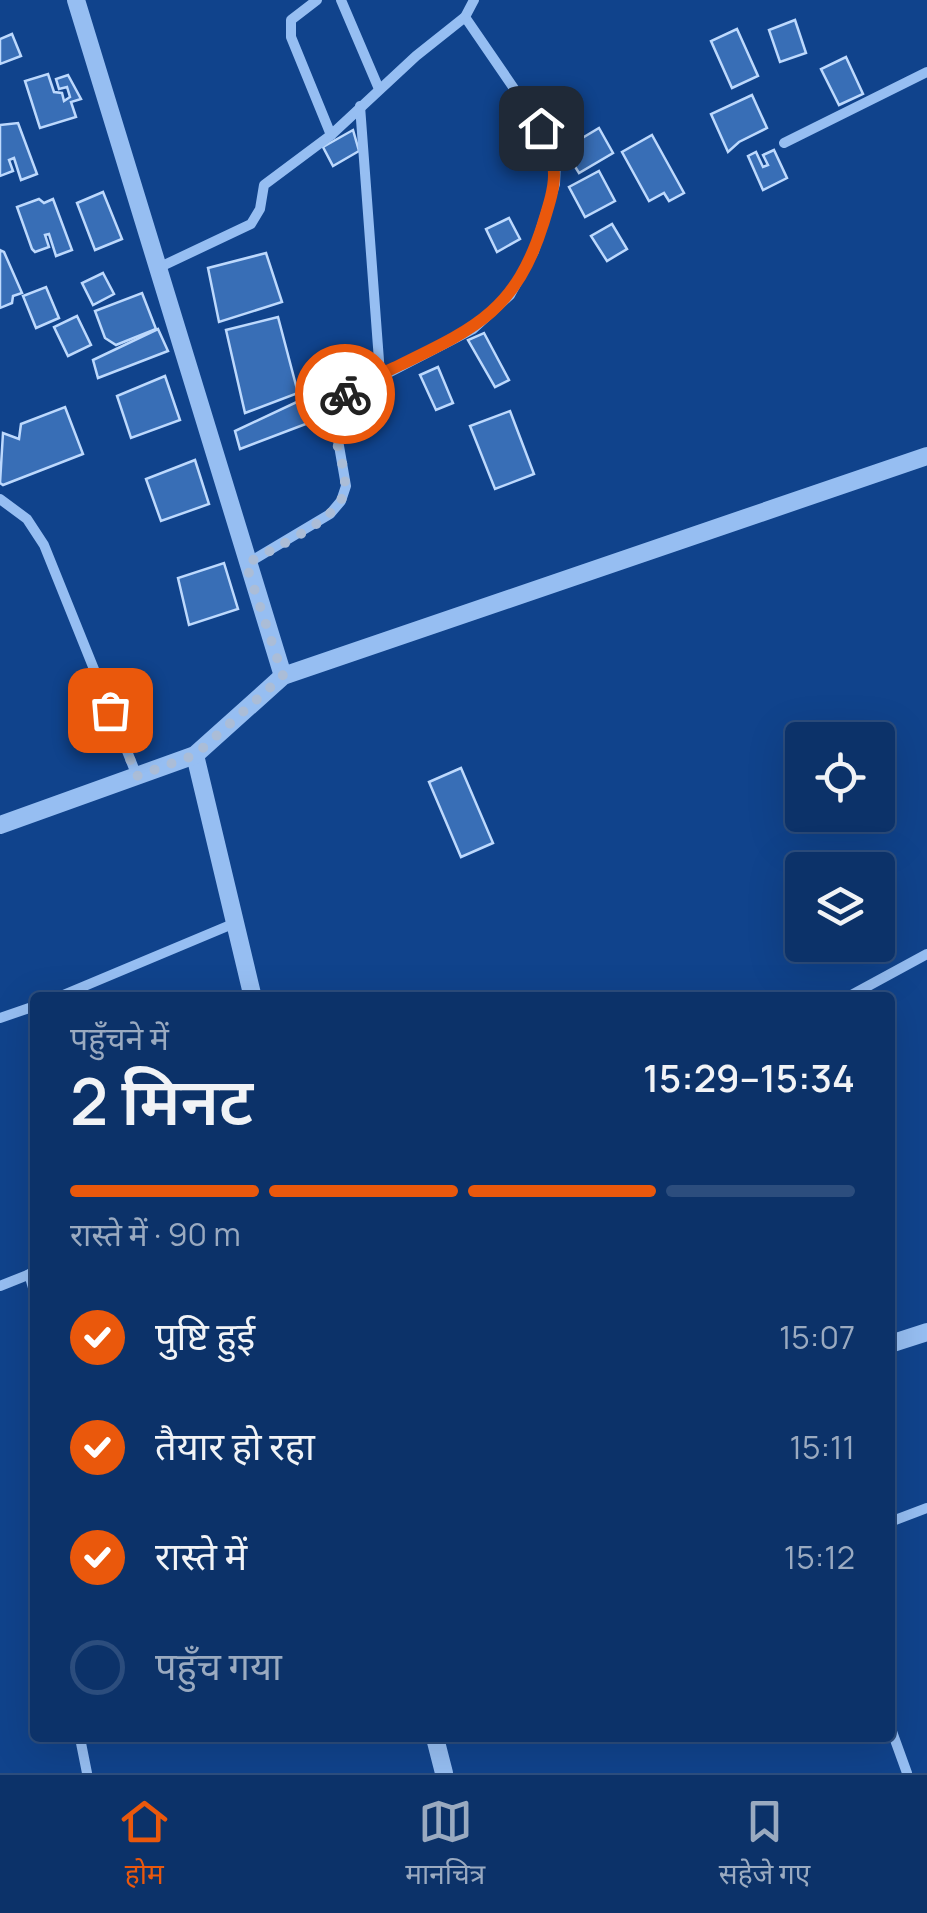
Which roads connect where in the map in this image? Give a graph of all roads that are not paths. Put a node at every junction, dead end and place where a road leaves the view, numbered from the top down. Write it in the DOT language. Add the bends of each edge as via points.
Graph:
graph roads {
  1 [pos="76,0"];
  2 [pos="316,0"];
  3 [pos="341,0"];
  4 [pos="474,0"];
  5 [pos="465,17"];
  6 [pos="927,72"];
  7 [pos="379,89"];
  8 [pos="360,106"];
  9 [pos="330,135"];
  10 [pos="784,142"];
  11 [pos="158,268"];
  12 [pos="380,374"];
  13 [pos="927,456"];
  14 [pos="0,499"];
  15 [pos="246,564"];
  16 [pos="283,676"];
  17 [pos="195,755"];
  18 [pos="137,776"];
  19 [pos="0,825"];
  20 [pos="235,923"];
  21 [pos="927,954"];
  22 [pos="70,992"];
  23 [pos="252,992"];
  24 [pos="857,992"];
  25 [pos="30,1008"];
  26 [pos="0,1018"];
  27 [pos="30,1274"];
  28 [pos="0,1286"];
  29 [pos="927,1332"];
  30 [pos="895,1342"];
  31 [pos="927,1508"];
  32 [pos="895,1520"];
  33 [pos="895,1740"];
  34 [pos="81,1742"];
  35 [pos="436,1742"];
  36 [pos="86,1773"];
  37 [pos="444,1773"];
  38 [pos="907,1773"];
  1 -- 11 [label="street"];
  2 -- 9 [label="street" via="290,20 291,36"];
  3 -- 7 [label="street"];
  4 -- 5 [label="street"];
  5 -- 7 [label="street"];
  5 -- 12 [label="street" via="541,128 556,160 556,184 534,251 510,295 473,329"];
  6 -- 10 [label="street"];
  7 -- 8 [label="street"];
  8 -- 9 [label="street"];
  8 -- 12 [label="street"];
  9 -- 11 [label="street" via="264,185 251,224"];
  11 -- 15 [label="street"];
  12 -- 15 [label="street" via="338,399 334,417 346,486 341,500 330,514"];
  13 -- 16 [label="street"];
  14 -- 18 [label="street" via="44,545"];
  15 -- 16 [label="street"];
  16 -- 17 [label="street"];
  17 -- 18 [label="street"];
  17 -- 20 [label="street"];
  18 -- 19 [label="street"];
  20 -- 22 [label="street"];
  20 -- 23 [label="street"];
  21 -- 24 [label="street"];
  25 -- 26 [label="street"];
  27 -- 28 [label="street"];
  29 -- 30 [label="street"];
  31 -- 32 [label="street"];
  33 -- 38 [label="street"];
  34 -- 36 [label="street"];
  35 -- 37 [label="street"];
}
